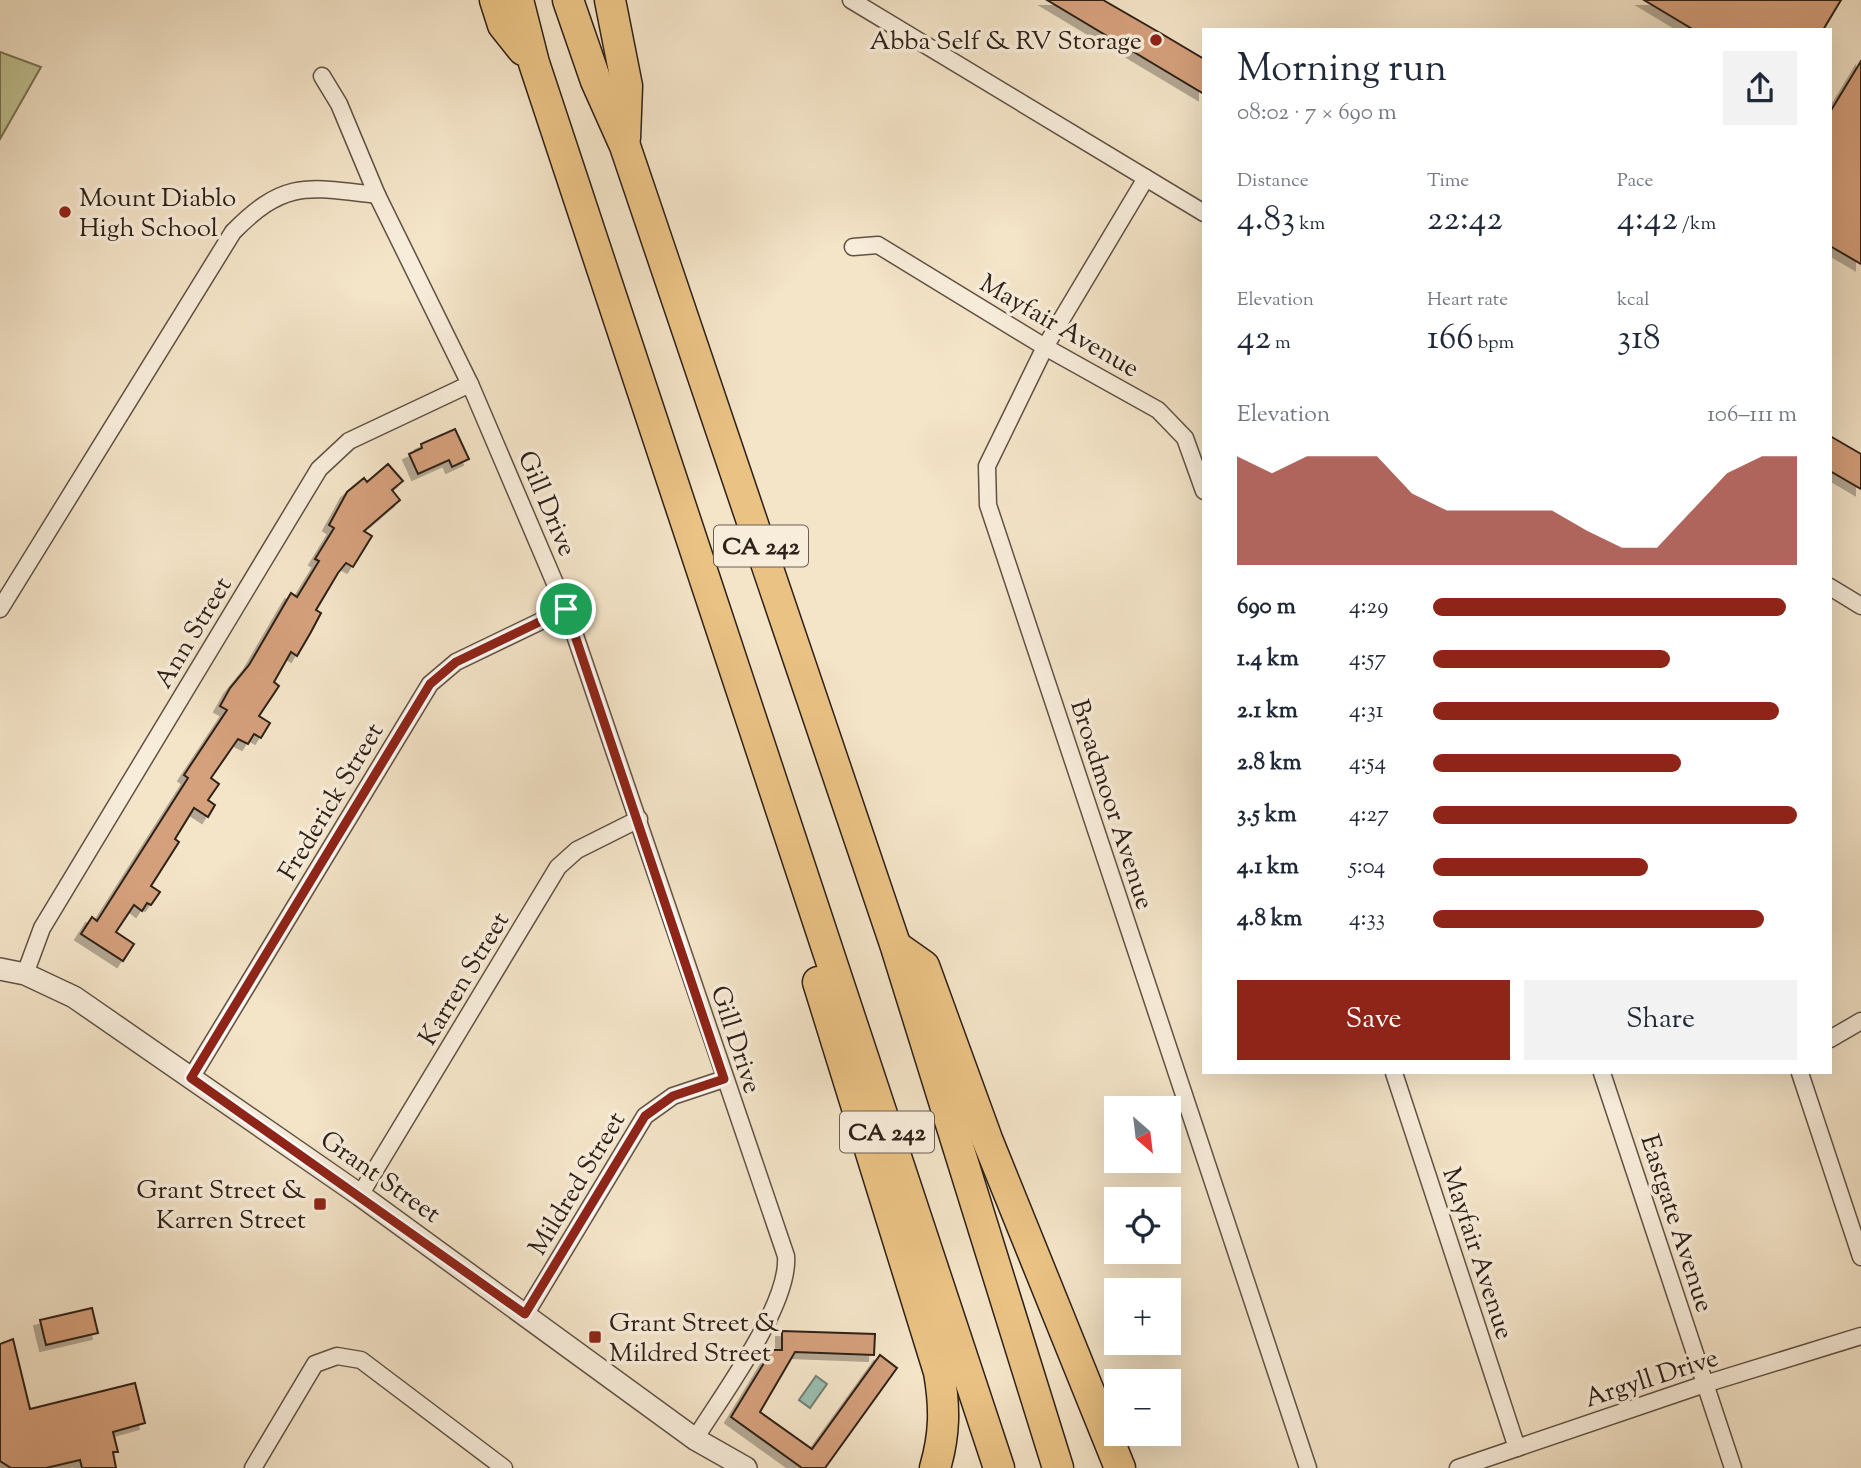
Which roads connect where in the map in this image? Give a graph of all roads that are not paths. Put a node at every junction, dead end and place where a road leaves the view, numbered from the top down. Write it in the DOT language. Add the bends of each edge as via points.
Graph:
graph roads {
  1 [pos="495,0"];
  2 [pos="518,0"];
  3 [pos="568,0"];
  4 [pos="610,0"];
  5 [pos="851,0"];
  6 [pos="534,64"];
  7 [pos="322,76"];
  8 [pos="625,146"];
  9 [pos="1146,178"];
  10 [pos="377,195"];
  11 [pos="1202,212"];
  12 [pos="853,247"];
  13 [pos="1045,347"];
  14 [pos="470,384"];
  15 [pos="1202,485"];
  16 [pos="1832,588"];
  17 [pos="1861,606"];
  18 [pos="0,609"];
  19 [pos="566,609"];
  20 [pos="776,795"];
  21 [pos="639,819"];
  22 [pos="897,947"];
  23 [pos="0,969"];
  24 [pos="25,974"];
  25 [pos="1861,1021"];
  26 [pos="1832,1038"];
  27 [pos="1394,1074"];
  28 [pos="1602,1074"];
  29 [pos="1800,1074"];
  30 [pos="191,1078"];
  31 [pos="724,1079"];
  32 [pos="360,1195"];
  33 [pos="1861,1257"];
  34 [pos="525,1314"];
  35 [pos="1861,1336"];
  36 [pos="1705,1384"];
  37 [pos="695,1439"];
  38 [pos="1517,1448"];
  39 [pos="253,1468"];
  40 [pos="503,1468"];
  41 [pos="723,1468"];
  42 [pos="746,1468"];
  43 [pos="935,1468"];
  44 [pos="999,1468"];
  45 [pos="1058,1468"];
  46 [pos="1120,1468"];
  47 [pos="1308,1468"];
  48 [pos="1458,1468"];
  49 [pos="1733,1468"];
  1 -- 6 [label="highway" via="503,25"];
  2 -- 6 [label="highway, CA 242"];
  3 -- 8 [label="highway, CA 242"];
  4 -- 8 [label="highway" via="627,86"];
  5 -- 9 [label="street"];
  6 -- 20 [label="highway, CA 242"];
  7 -- 10 [label="street, Gill Drive" via="340,104"];
  8 -- 22 [label="highway, CA 242"];
  9 -- 11 [label="street"];
  9 -- 13 [label="street, Broadmoor Avenue"];
  10 -- 14 [label="street, Gill Drive"];
  10 -- 18 [label="street" via="315,187 286,192 258,207 233,232"];
  12 -- 13 [label="street, Mayfair Avenue" via="878,245"];
  13 -- 15 [label="street, Mayfair Avenue" via="1158,410 1185,438"];
  13 -- 47 [label="street, Broadmoor Avenue" via="987,466 988,505"];
  14 -- 19 [label="street, Gill Drive"];
  14 -- 24 [label="street, Ann Street" via="349,440 319,469 42,928"];
  16 -- 17 [label="street"];
  19 -- 21 [label="street, Gill Drive"];
  19 -- 30 [label="street, Frederick Street" via="456,662 430,684"];
  20 -- 43 [label="highway" via="775,832 840,1059 939,1372 945,1410"];
  20 -- 44 [label="highway, CA 242"];
  21 -- 31 [label="street, Gill Drive"];
  21 -- 32 [label="street, Karren Street" via="577,850 558,867"];
  22 -- 45 [label="highway, CA 242"];
  22 -- 46 [label="highway" via="924,966 987,1139"];
  23 -- 24 [label="street, Grant Street"];
  24 -- 30 [label="street, Grant Street" via="74,996"];
  25 -- 26 [label="street"];
  27 -- 38 [label="street, Mayfair Avenue"];
  28 -- 36 [label="street, Eastgate Avenue"];
  29 -- 33 [label="street"];
  30 -- 32 [label="street, Grant Street"];
  31 -- 34 [label="street, Mildred Street" via="673,1096 645,1116"];
  31 -- 37 [label="street, Gill Drive" via="786,1256 787,1272 766,1322"];
  32 -- 34 [label="street, Grant Street"];
  34 -- 37 [label="street, Grant Street"];
  35 -- 36 [label="street, Argyll Drive"];
  36 -- 38 [label="street, Argyll Drive"];
  36 -- 49 [label="street, Eastgate Avenue"];
  37 -- 41 [label="street, Grant Street"];
  37 -- 42 [label="street, Grant Street"];
  38 -- 48 [label="street, Argyll Drive"];
  39 -- 40 [label="street" via="315,1364 337,1356 361,1360"];
}
